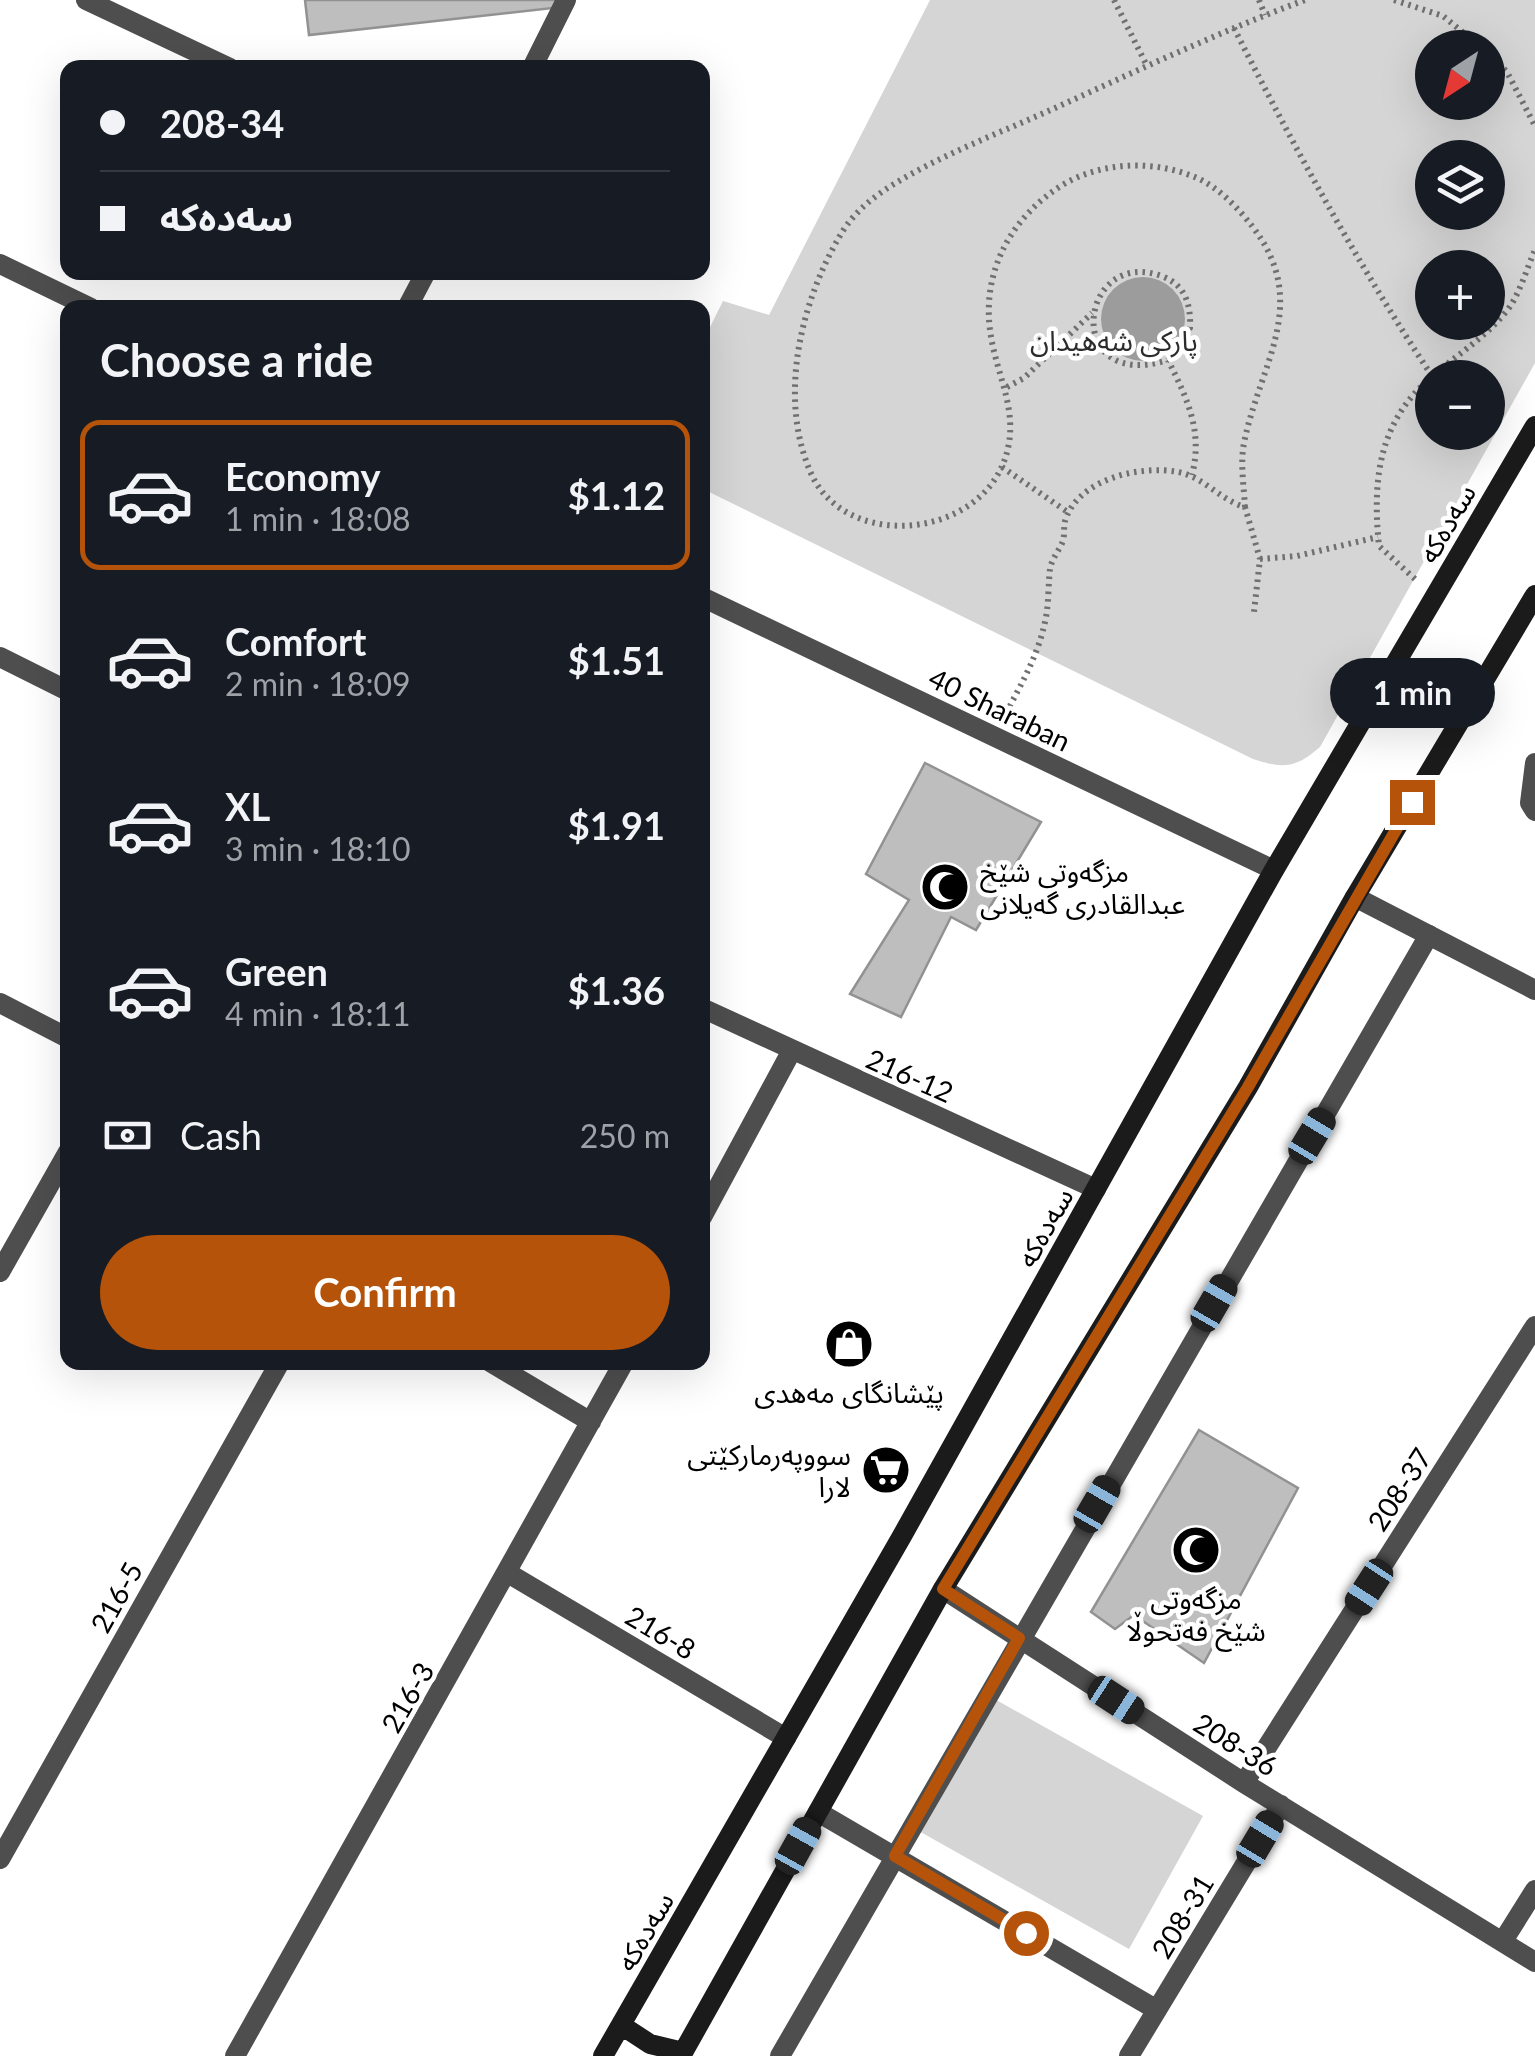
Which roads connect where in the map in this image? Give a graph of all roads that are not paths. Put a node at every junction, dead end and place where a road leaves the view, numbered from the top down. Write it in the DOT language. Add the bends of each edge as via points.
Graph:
graph roads {
  1 [pos="86,0"];
  2 [pos="566,0"];
  3 [pos="213,60"];
  4 [pos="536,60"];
  5 [pos="0,264"];
  6 [pos="75,300"];
  7 [pos="1535,426"];
  8 [pos="710,601"];
  9 [pos="1532,606"];
  10 [pos="0,656"];
  11 [pos="60,687"];
  12 [pos="1535,763"];
  13 [pos="1535,811"];
  14 [pos="1274,870"];
  15 [pos="1355,898"];
  16 [pos="1429,935"];
  17 [pos="1535,990"];
  18 [pos="0,1003"];
  19 [pos="710,1012"];
  20 [pos="60,1034"];
  21 [pos="792,1052"];
  22 [pos="60,1166"];
  23 [pos="1096,1189"];
  24 [pos="710,1202"];
  25 [pos="0,1272"];
  26 [pos="1535,1326"];
  27 [pos="275,1370"];
  28 [pos="503,1370"];
  29 [pos="620,1370"];
  30 [pos="591,1422"];
  31 [pos="508,1574"];
  32 [pos="943,1589"];
  33 [pos="1019,1638"];
  34 [pos="786,1738"];
  35 [pos="1244,1783"];
  36 [pos="1281,1805"];
  37 [pos="818,1812"];
  38 [pos="895,1856"];
  39 [pos="0,1859"];
  40 [pos="1535,1890"];
  41 [pos="1503,1941"];
  42 [pos="1535,1962"];
  43 [pos="1157,2010"];
  44 [pos="621,2025"];
  45 [pos="682,2054"];
  46 [pos="235,2056"];
  47 [pos="604,2056"];
  48 [pos="780,2056"];
  49 [pos="1129,2056"];
  1 -- 3 [label="street"];
  2 -- 4 [label="street"];
  5 -- 6 [label="street"];
  7 -- 14 [label="main road, سەدەکە"];
  8 -- 14 [label="street, 40 Sharaban"];
  9 -- 15 [label="main road"];
  10 -- 11 [label="street"];
  12 -- 13 [label="street"];
  14 -- 23 [label="main road, سەدەکە"];
  15 -- 16 [label="street"];
  15 -- 32 [label="main road"];
  16 -- 17 [label="street"];
  16 -- 33 [label="street"];
  18 -- 20 [label="street"];
  19 -- 21 [label="street, 216-12"];
  21 -- 23 [label="street, 216-12"];
  21 -- 24 [label="street"];
  22 -- 25 [label="street"];
  23 -- 34 [label="main road, سەدەکە"];
  26 -- 35 [label="street, 208-37"];
  27 -- 39 [label="street, 216-5"];
  28 -- 30 [label="street"];
  29 -- 30 [label="street, 216-3"];
  30 -- 31 [label="street, 216-3"];
  31 -- 34 [label="street, 216-8"];
  31 -- 46 [label="street, 216-3"];
  32 -- 33 [label="street, 208-36"];
  32 -- 37 [label="main road"];
  33 -- 35 [label="street, 208-36"];
  33 -- 38 [label="street"];
  34 -- 44 [label="main road, سەدەکە"];
  35 -- 36 [label="street, 208-36"];
  36 -- 41 [label="street, 208-36"];
  36 -- 43 [label="street, 208-31"];
  37 -- 38 [label="street"];
  37 -- 45 [label="main road"];
  38 -- 43 [label="street"];
  38 -- 48 [label="street"];
  40 -- 41 [label="street"];
  41 -- 42 [label="street, 208-36"];
  43 -- 49 [label="street, 208-31"];
  44 -- 45 [label="main road"];
  44 -- 47 [label="main road, سەدەکە"];
}
